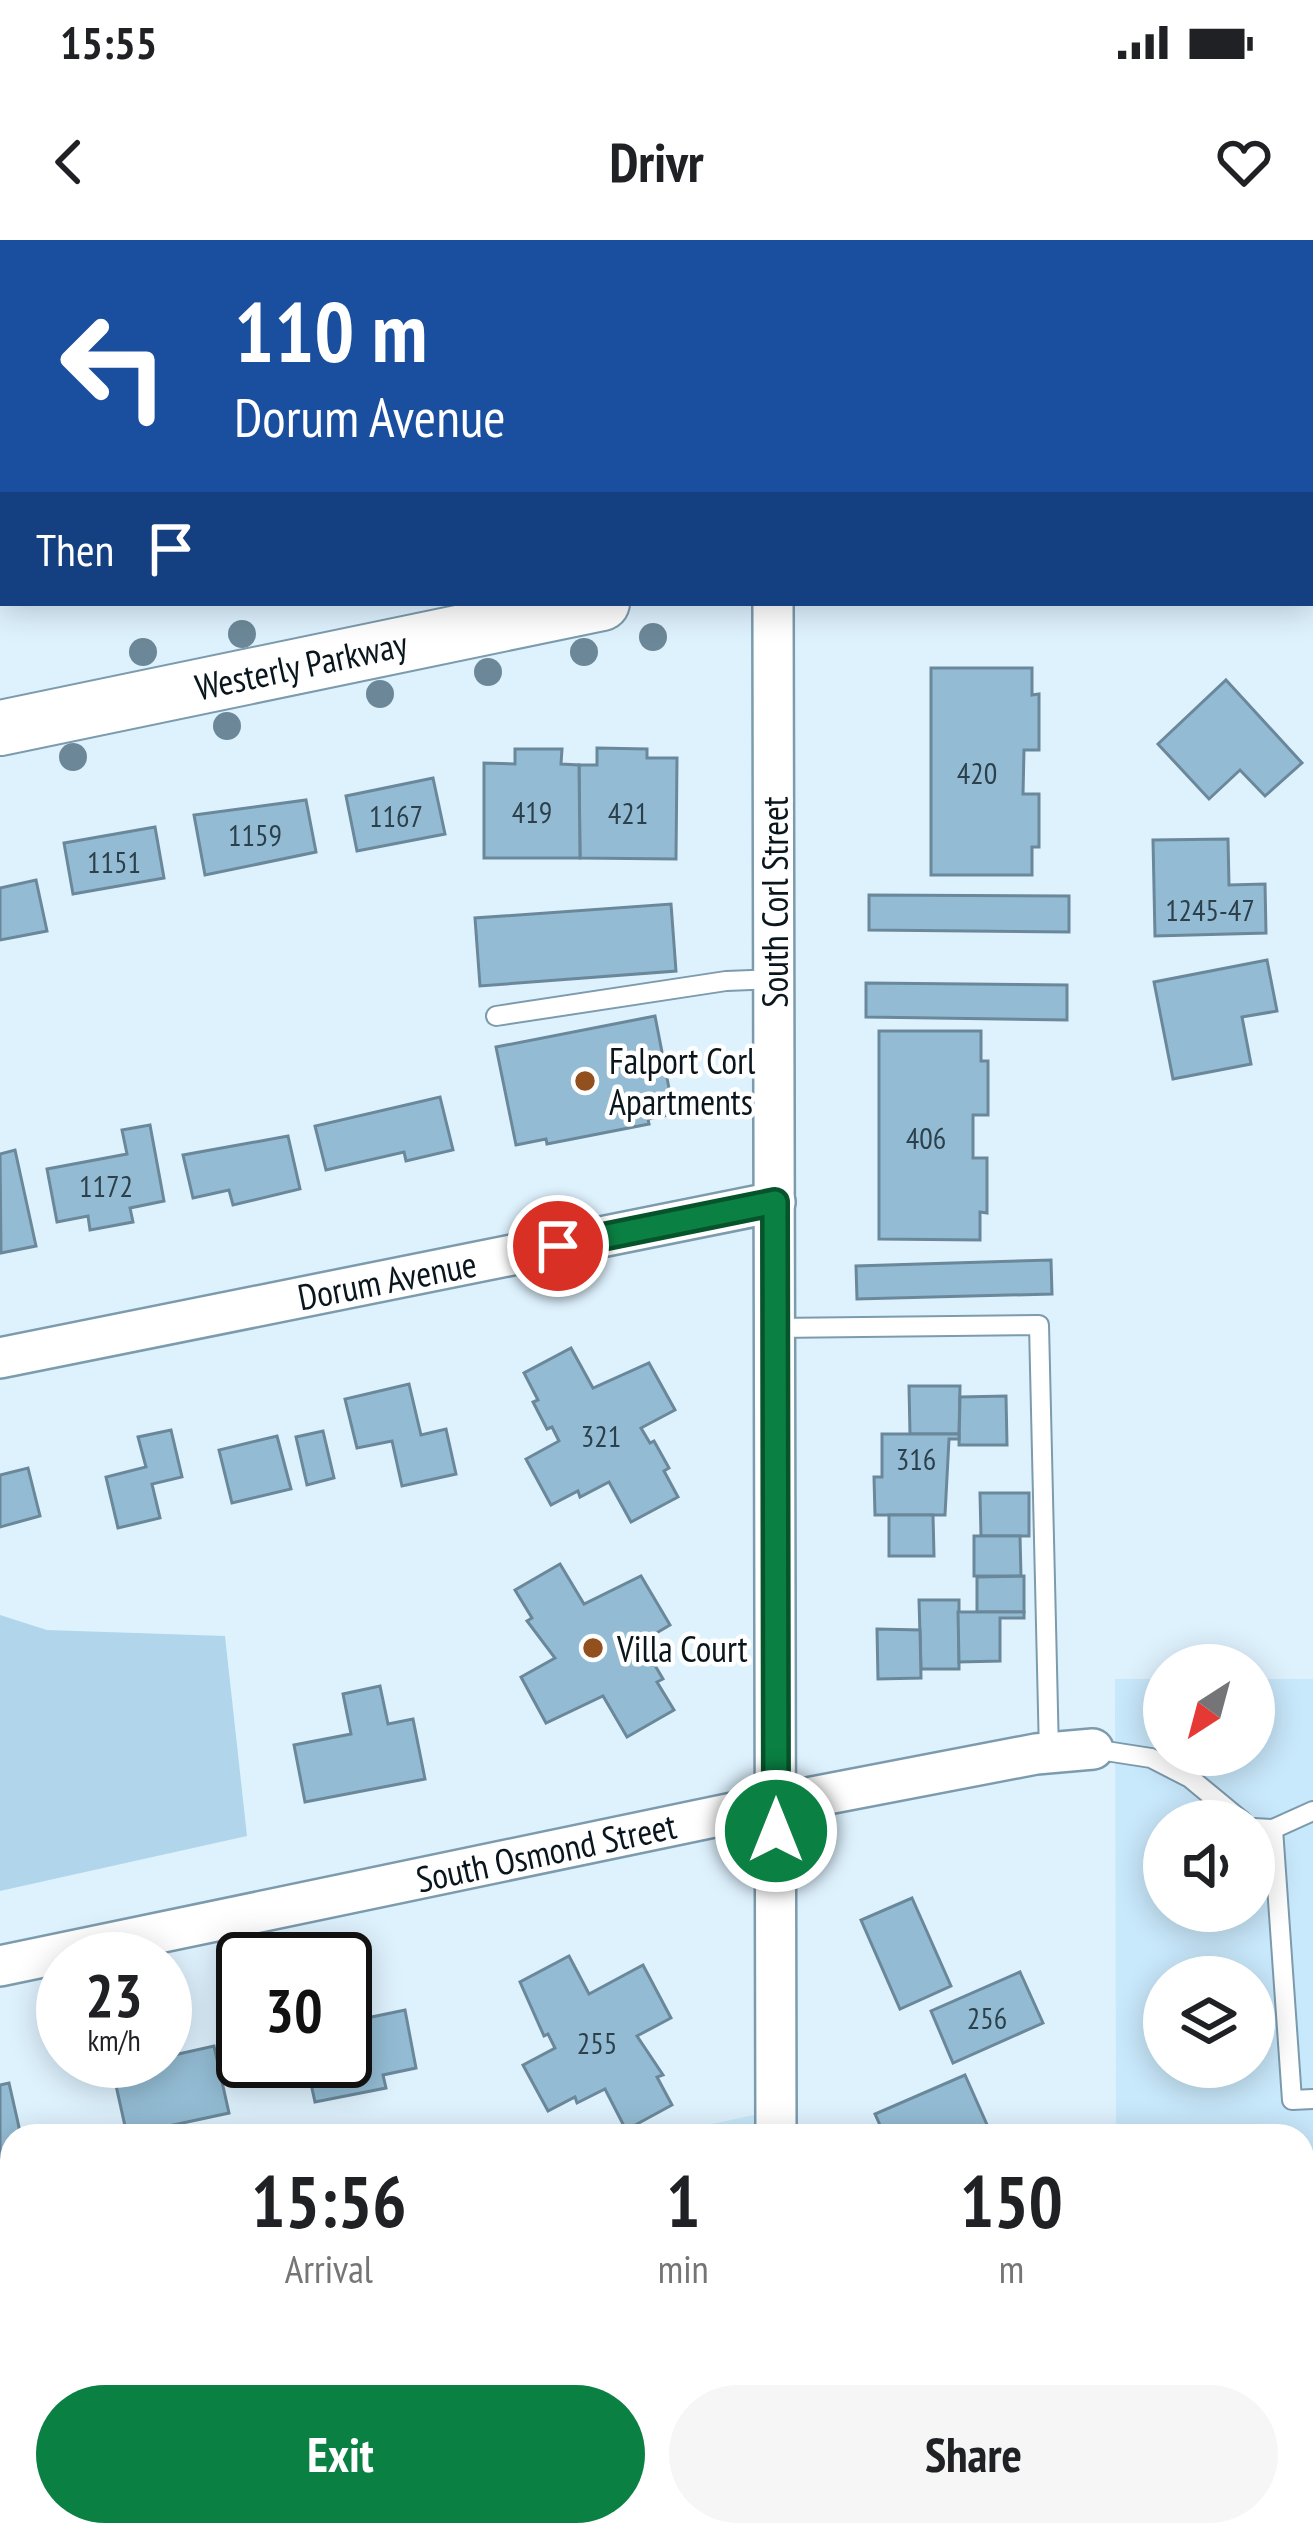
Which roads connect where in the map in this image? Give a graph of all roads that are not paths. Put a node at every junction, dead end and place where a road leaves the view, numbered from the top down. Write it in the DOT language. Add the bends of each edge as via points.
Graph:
graph roads {
  1 [pos="588,606"];
  2 [pos="772,606"];
  3 [pos="0,728"];
  4 [pos="775,979"];
  5 [pos="496,1016"];
  6 [pos="775,1202"];
  7 [pos="775,1328"];
  8 [pos="0,1358"];
  9 [pos="1093,1749"];
  10 [pos="1049,1753"];
  11 [pos="1217,1800"];
  12 [pos="776,1804"];
  13 [pos="1313,1811"];
  14 [pos="1275,1824"];
  15 [pos="1274,1932"];
  16 [pos="0,1966"];
  17 [pos="1313,2099"];
  18 [pos="776,2124"];
  1 -- 3 [label="main road, Westerly Parkway"];
  2 -- 4 [label="street, South Corl Street"];
  4 -- 5 [label="lane"];
  4 -- 6 [label="street, South Corl Street"];
  6 -- 7 [label="street, South Corl Street"];
  6 -- 8 [label="street, Dorum Avenue"];
  7 -- 10 [label="lane" via="1040,1325"];
  7 -- 12 [label="street, South Corl Street"];
  9 -- 10 [label="street, South Osmond Street"];
  9 -- 11 [label="lane" via="1151,1758"];
  10 -- 12 [label="street, South Osmond Street"];
  12 -- 16 [label="street, South Osmond Street"];
  12 -- 18 [label="street, South Corl Street"];
  13 -- 14 [label="lane"];
  15 -- 17 [label="lane" via="1292,2100"];
}
